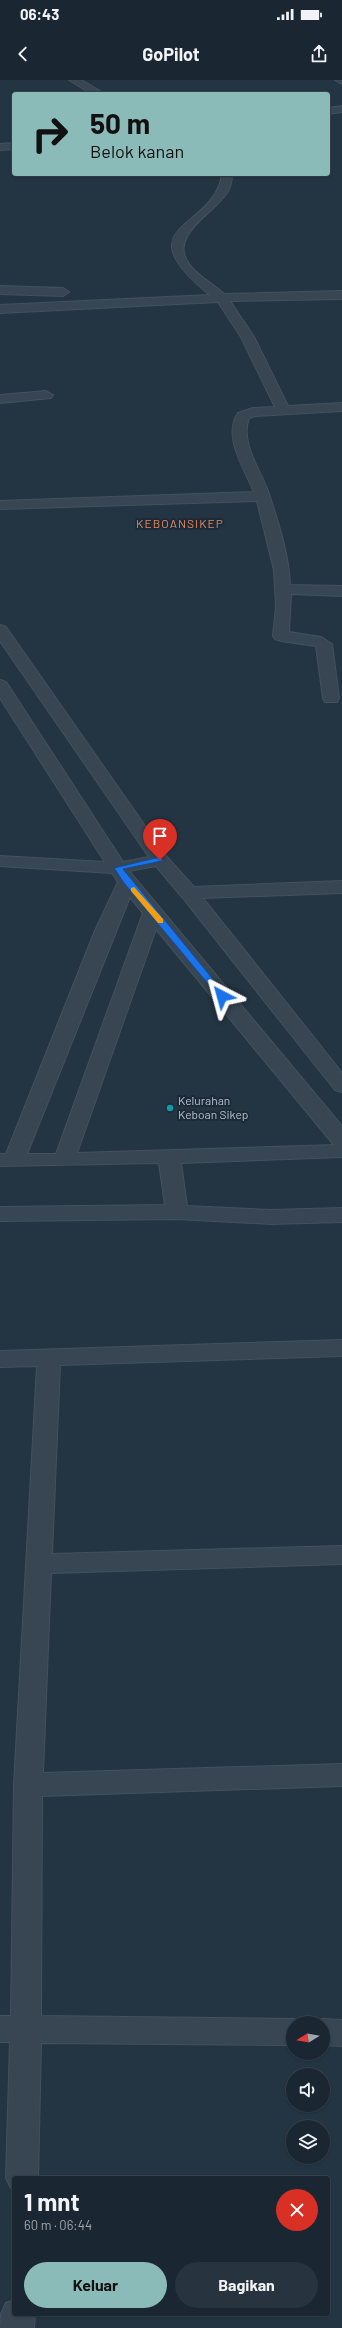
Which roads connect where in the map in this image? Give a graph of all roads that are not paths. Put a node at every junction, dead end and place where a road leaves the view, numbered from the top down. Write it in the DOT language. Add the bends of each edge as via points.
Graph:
graph roads {
  1 [pos="74,80"];
  2 [pos="96,92"];
  3 [pos="342,109"];
  4 [pos="330,111"];
  5 [pos="12,146"];
  6 [pos="0,147"];
  7 [pos="227,176"];
  8 [pos="0,290"];
  9 [pos="217,295"];
  10 [pos="342,295"];
  11 [pos="0,309"];
  12 [pos="46,395"];
  13 [pos="0,400"];
  14 [pos="342,407"];
  15 [pos="283,410"];
  16 [pos="263,496"];
  17 [pos="0,505"];
  18 [pos="284,589"];
  19 [pos="342,590"];
  20 [pos="0,630"];
  21 [pos="0,685"];
  22 [pos="332,698"];
  23 [pos="160,860"];
  24 [pos="0,861"];
  25 [pos="123,875"];
  26 [pos="342,888"];
  27 [pos="189,893"];
  28 [pos="152,911"];
  29 [pos="342,1086"];
  30 [pos="342,1140"];
  31 [pos="342,1150"];
  32 [pos="169,1156"];
  33 [pos="7,1160"];
  34 [pos="64,1160"];
  35 [pos="177,1212"];
  36 [pos="0,1214"];
  37 [pos="342,1215"];
  38 [pos="342,1348"];
  39 [pos="48,1357"];
  40 [pos="0,1359"];
  41 [pos="342,1555"];
  42 [pos="40,1564"];
  43 [pos="342,1775"];
  44 [pos="28,1784"];
  45 [pos="13,2029"];
  46 [pos="286,2032"];
  47 [pos="330,2032"];
  48 [pos="342,2032"];
  49 [pos="22,2176"];
  50 [pos="18,2316"];
  51 [pos="17,2328"];
  1 -- 2 [label="street"];
  3 -- 4 [label="street"];
  5 -- 6 [label="street"];
  7 -- 9 [label="street" via="227,184 186,229 179,241 178,254 194,276"];
  8 -- 9 [label="street"];
  9 -- 10 [label="street"];
  9 -- 11 [label="street"];
  9 -- 15 [label="street" via="244,335"];
  12 -- 13 [label="street"];
  14 -- 15 [label="street"];
  15 -- 16 [label="street" via="247,414 243,416 239,426 240,441"];
  16 -- 17 [label="street"];
  16 -- 18 [label="street" via="275,536"];
  18 -- 19 [label="street"];
  18 -- 22 [label="street" via="281,636 316,640 324,644"];
  20 -- 23 [label="street"];
  21 -- 25 [label="street"];
  23 -- 25 [label="street"];
  23 -- 27 [label="street"];
  24 -- 25 [label="street"];
  25 -- 28 [label="street"];
  25 -- 33 [label="street" via="104,933"];
  26 -- 27 [label="street"];
  27 -- 29 [label="street"];
  28 -- 30 [label="street"];
  28 -- 34 [label="street"];
  31 -- 32 [label="street"];
  32 -- 34 [label="street"];
  32 -- 35 [label="street"];
  33 -- 34 [label="street"];
  35 -- 36 [label="street"];
  35 -- 37 [label="street" via="271,1217"];
  38 -- 39 [label="street"];
  39 -- 40 [label="street"];
  39 -- 42 [label="street"];
  41 -- 42 [label="street"];
  42 -- 44 [label="street"];
  43 -- 44 [label="street"];
  44 -- 45 [label="street"];
  45 -- 46 [label="street"];
  45 -- 49 [label="street"];
  47 -- 48 [label="street"];
  50 -- 51 [label="street"];
}
